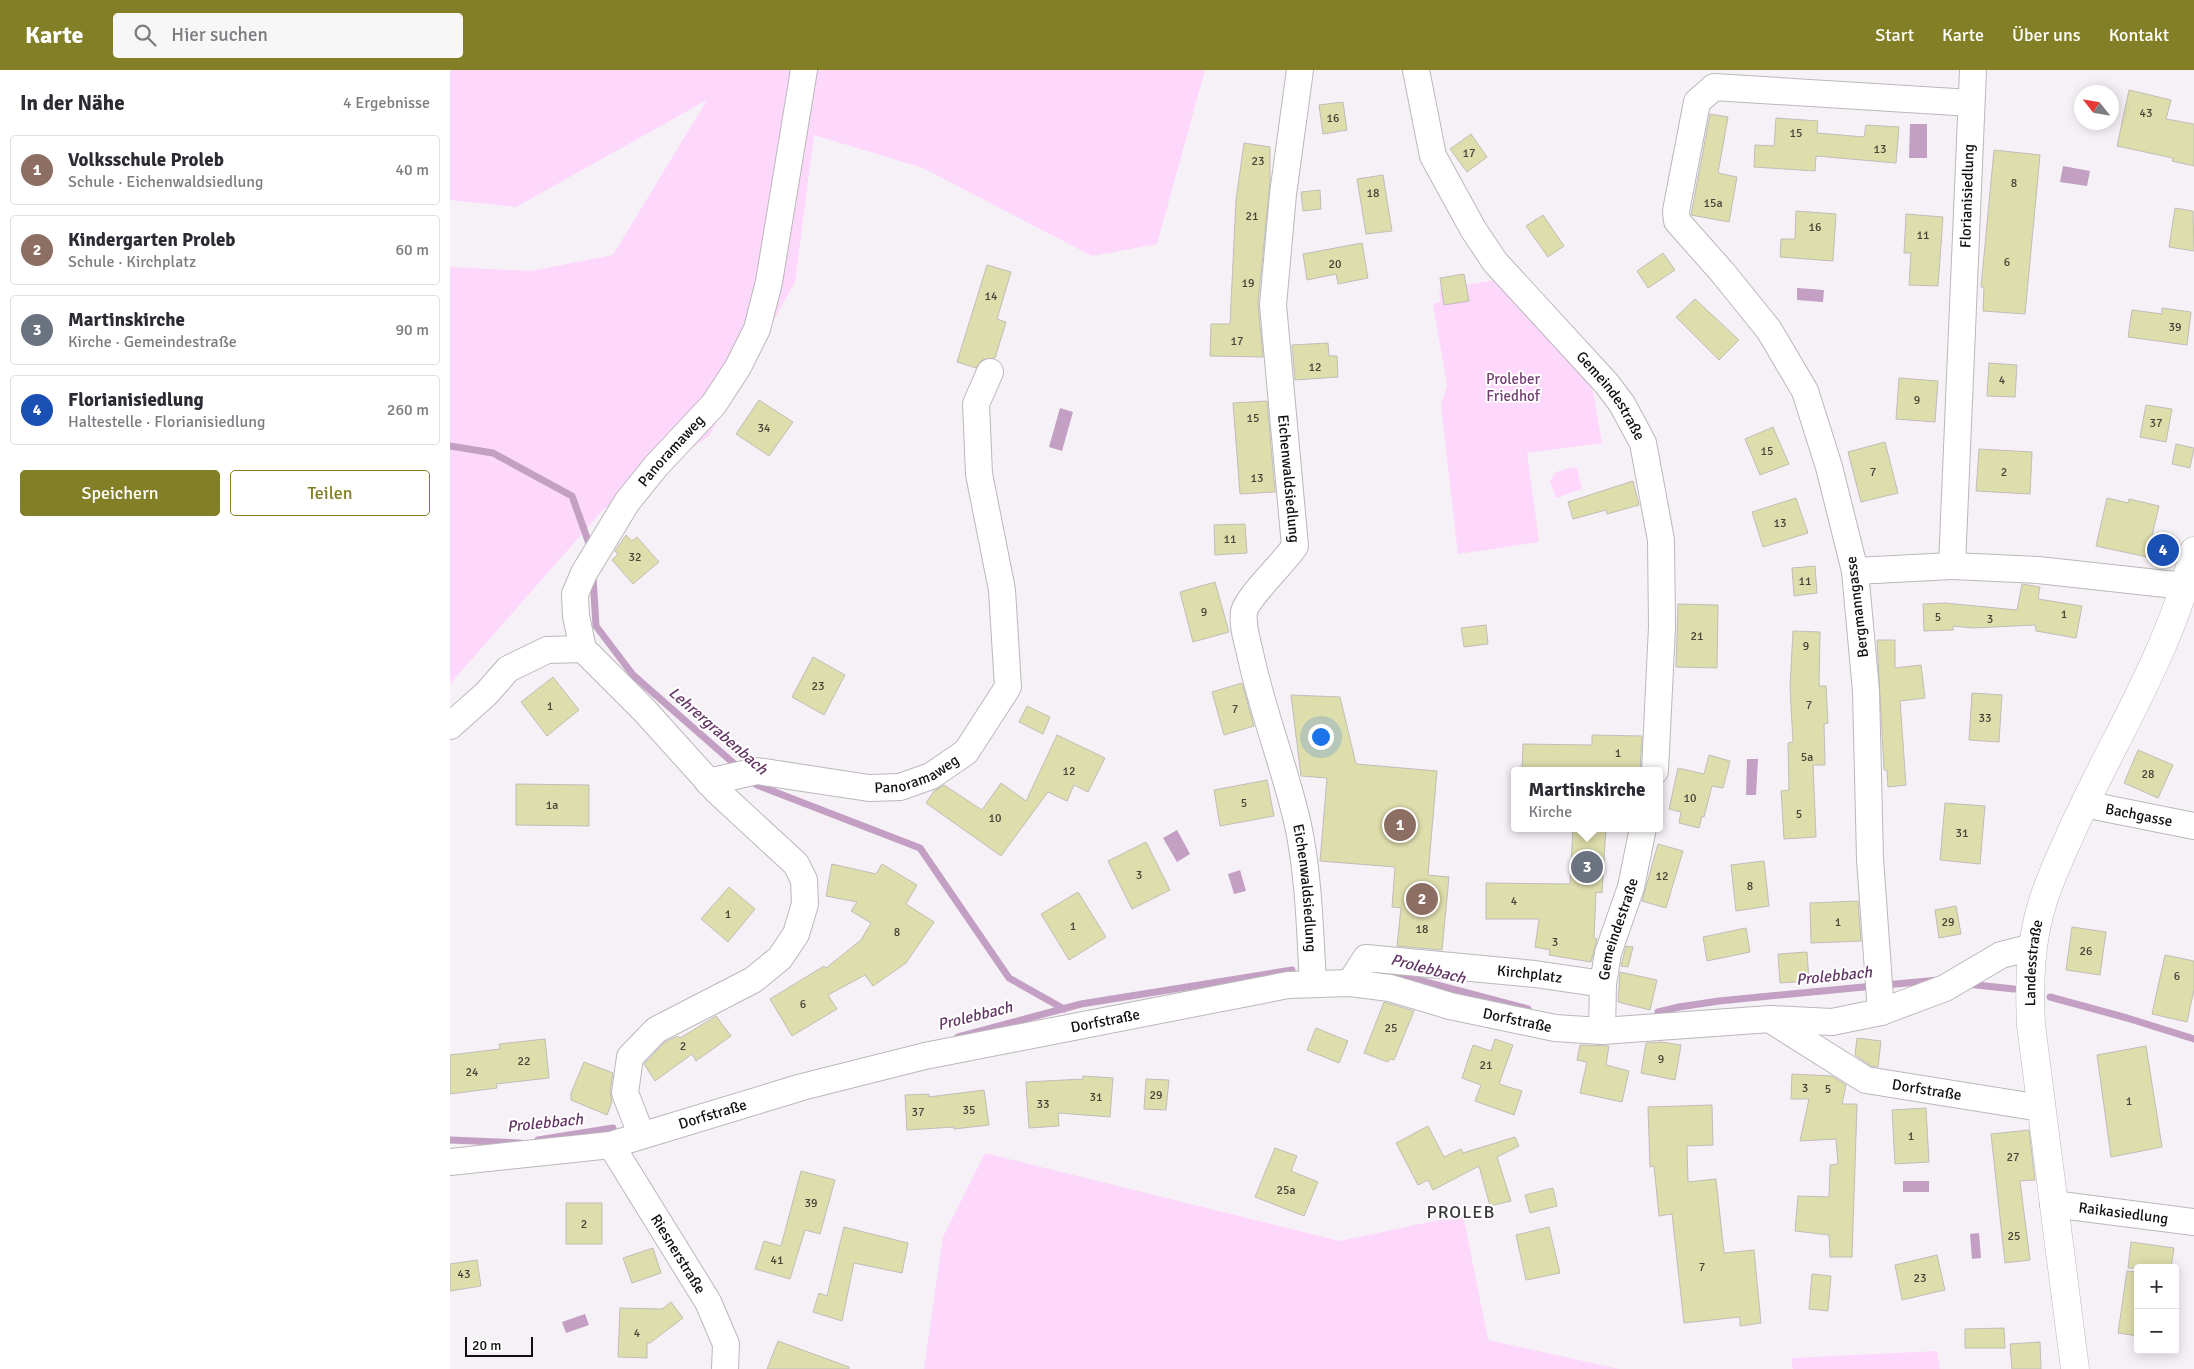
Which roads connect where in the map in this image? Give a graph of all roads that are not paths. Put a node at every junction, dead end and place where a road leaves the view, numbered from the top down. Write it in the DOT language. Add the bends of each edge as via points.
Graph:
graph roads {
  1 [pos="804,70"];
  2 [pos="1300,70"];
  3 [pos="1416,70"];
  4 [pos="1973,70"];
  5 [pos="1971,103"];
  6 [pos="990,372"];
  7 [pos="2194,551"];
  8 [pos="1952,566"];
  9 [pos="1856,571"];
  10 [pos="2186,596"];
  11 [pos="583,649"];
  12 [pos="450,726"];
  13 [pos="1655,767"];
  14 [pos="715,780"];
  15 [pos="2084,804"];
  16 [pos="2194,826"];
  17 [pos="1643,832"];
  18 [pos="2032,947"];
  19 [pos="1350,983"];
  20 [pos="1313,984"];
  21 [pos="1603,984"];
  22 [pos="1879,991"];
  23 [pos="1770,1019"];
  24 [pos="1603,1023"];
  25 [pos="2041,1108"];
  26 [pos="636,1123"];
  27 [pos="611,1145"];
  28 [pos="450,1162"];
  29 [pos="2053,1204"];
  30 [pos="2194,1222"];
  31 [pos="725,1369"];
  32 [pos="2076,1369"];
  1 -- 11 [label="street, Panoramaweg" via="769,282 758,329 714,404 627,502 584,572 575,594"];
  2 -- 20 [label="street, Eichenwaldsiedlung" via="1283,194 1274,305 1295,546 1244,611 1254,672 1298,824"];
  3 -- 13 [label="street, Gemeindestraße" via="1433,156 1473,229 1495,262 1607,384 1643,443 1661,540 1662,627"];
  4 -- 5 [label="street, Florianisiedlung"];
  5 -- 8 [label="street, Florianisiedlung"];
  5 -- 9 [label="street, Bergmanngasse" via="1714,87 1697,102 1678,197 1677,221 1769,330 1805,392 1829,467"];
  6 -- 14 [label="street, Panoramaweg" via="976,404 979,474 1002,590 1008,687 966,752 931,776 900,787 869,788 757,771"];
  7 -- 10 [label="main road, Landesstraße"];
  8 -- 9 [label="street"];
  8 -- 10 [label="street" via="2038,570"];
  9 -- 22 [label="street, Bergmanngasse" via="1866,691 1870,858"];
  10 -- 15 [label="main road, Landesstraße"];
  11 -- 12 [label="street" via="547,650 508,669"];
  11 -- 14 [label="street"];
  14 -- 26 [label="street" via="796,864 804,880 805,904 796,934 780,958 753,980 656,1030 630,1057 626,1093"];
  15 -- 16 [label="street, Bachgasse"];
  15 -- 18 [label="main road, Landesstraße" via="2042,902"];
  17 -- 21 [label="street, Gemeindestraße" via="1631,887 1608,953"];
  18 -- 22 [label="street, Dorfstraße" via="2001,955 1954,982"];
  18 -- 25 [label="main road, Landesstraße" via="2031,1025"];
  19 -- 20 [label="street, Dorfstraße"];
  19 -- 21 [label="street, Kirchplatz" via="1366,958 1535,974"];
  19 -- 24 [label="street, Dorfstraße" via="1390,988 1450,1006 1555,1028"];
  20 -- 26 [label="street, Dorfstraße" via="1288,985 925,1056"];
  21 -- 24 [label="street, Gemeindestraße"];
  22 -- 23 [label="street, Dorfstraße" via="1832,1022"];
  23 -- 24 [label="street, Dorfstraße"];
  23 -- 25 [label="street, Dorfstraße" via="1866,1080"];
  25 -- 29 [label="main road, Landesstraße"];
  26 -- 27 [label="street, Dorfstraße"];
  27 -- 28 [label="street, Dorfstraße"];
  27 -- 31 [label="street, Riesnerstraße" via="708,1302 726,1344"];
  29 -- 30 [label="street, Raikasiedlung"];
  29 -- 32 [label="main road, Landesstraße"];
}
